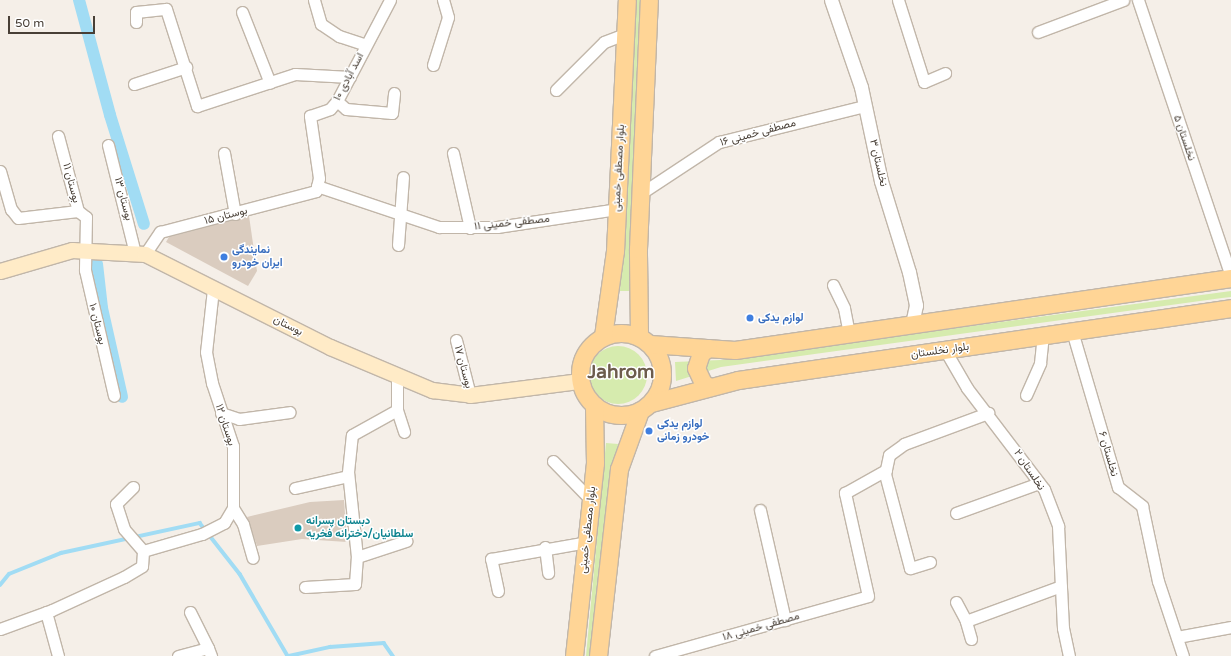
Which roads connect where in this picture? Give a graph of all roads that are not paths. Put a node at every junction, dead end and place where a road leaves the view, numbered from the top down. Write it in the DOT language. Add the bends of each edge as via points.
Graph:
graph roads {
  1 [pos="314,0"];
  2 [pos="390,0"];
  3 [pos="443,0"];
  4 [pos="627,0"];
  5 [pos="649,0"];
  6 [pos="898,0"];
  7 [pos="1123,0"];
  8 [pos="1138,0"];
  9 [pos="833,1"];
  10 [pos="242,12"];
  11 [pos="136,22"];
  12 [pos="1038,32"];
  13 [pos="625,34"];
  14 [pos="366,45"];
  15 [pos="433,65"];
  16 [pos="186,68"];
  17 [pos="946,73"];
  18 [pos="350,77"];
  19 [pos="270,83"];
  20 [pos="134,84"];
  21 [pos="556,90"];
  22 [pos="394,93"];
  23 [pos="337,101"];
  24 [pos="865,106"];
  25 [pos="58,136"];
  26 [pos="108,145"];
  27 [pos="224,153"];
  28 [pos="453,153"];
  29 [pos="0,171"];
  30 [pos="403,177"];
  31 [pos="316,188"];
  32 [pos="640,194"];
  33 [pos="617,209"];
  34 [pos="78,211"];
  35 [pos="400,213"];
  36 [pos="235,214"];
  37 [pos="470,228"];
  38 [pos="398,245"];
  39 [pos="83,250"];
  40 [pos="140,254"];
  41 [pos="0,271"];
  42 [pos="1231,277"];
  43 [pos="833,285"];
  44 [pos="213,289"];
  45 [pos="1231,308"];
  46 [pos="912,324"];
  47 [pos="1072,331"];
  48 [pos="849,333"];
  49 [pos="1043,335"];
  50 [pos="603,336"];
  51 [pos="456,340"];
  52 [pos="645,340"];
  53 [pos="708,348"];
  54 [pos="945,350"];
  55 [pos="397,376"];
  56 [pos="580,381"];
  57 [pos="710,387"];
  58 [pos="470,395"];
  59 [pos="1026,395"];
  60 [pos="114,396"];
  61 [pos="594,405"];
  62 [pos="645,407"];
  63 [pos="397,410"];
  64 [pos="290,412"];
  65 [pos="221,413"];
  66 [pos="988,413"];
  67 [pos="404,432"];
  68 [pos="554,461"];
  69 [pos="886,470"];
  70 [pos="348,476"];
  71 [pos="1039,483"];
  72 [pos="133,487"];
  73 [pos="295,488"];
  74 [pos="591,500"];
  75 [pos="233,508"];
  76 [pos="760,510"];
  77 [pos="956,513"];
  78 [pos="406,540"];
  79 [pos="587,542"];
  80 [pos="545,547"];
  81 [pos="143,551"];
  82 [pos="356,557"];
  83 [pos="253,558"];
  84 [pos="930,562"];
  85 [pos="548,573"];
  86 [pos="1061,586"];
  87 [pos="305,587"];
  88 [pos="498,591"];
  89 [pos="956,602"];
  90 [pos="46,612"];
  91 [pos="190,612"];
  92 [pos="785,620"];
  93 [pos="966,621"];
  94 [pos="1231,627"];
  95 [pos="0,629"];
  96 [pos="1177,637"];
  97 [pos="971,639"];
  98 [pos="209,652"];
  99 [pos="676,654"];
  100 [pos="58,656"];
  101 [pos="178,656"];
  102 [pos="574,656"];
  103 [pos="598,656"];
  104 [pos="655,656"];
  105 [pos="1069,656"];
  106 [pos="1183,656"];
  1 -- 14 [label="street" via="321,24 339,36"];
  2 -- 14 [label="street, اسد آبادی ۱۰"];
  3 -- 15 [label="street" via="448,17"];
  4 -- 13 [label="main road, بلوار مصطفی خمینی"];
  5 -- 32 [label="main road, بلوار مصطفی خمینی"];
  6 -- 17 [label="street" via="924,82"];
  7 -- 12 [label="street"];
  8 -- 42 [label="street, نخلستان ۵"];
  9 -- 24 [label="street, نخلستان ۳"];
  10 -- 19 [label="street"];
  11 -- 16 [label="street" via="136,12 166,9"];
  13 -- 21 [label="street" via="604,42"];
  13 -- 33 [label="main road, بلوار مصطفی خمینی"];
  14 -- 18 [label="street, اسد آبادی ۱۰"];
  16 -- 19 [label="street" via="197,106"];
  16 -- 20 [label="street"];
  18 -- 19 [label="street" via="296,74"];
  18 -- 23 [label="street, اسد آبادی ۱۰"];
  22 -- 23 [label="street" via="392,113 346,109"];
  23 -- 31 [label="street, اسد آبادی ۱۰" via="330,109 310,116"];
  24 -- 32 [label="street, مصطفی خمینی ۱۶" via="719,142"];
  24 -- 46 [label="street, نخلستان ۳" via="881,181 916,305"];
  25 -- 34 [label="street, بوستان ۱۱"];
  26 -- 40 [label="street, بوستان ۱۳"];
  27 -- 36 [label="street"];
  28 -- 37 [label="street"];
  29 -- 34 [label="street" via="11,209 18,218"];
  30 -- 35 [label="street"];
  31 -- 35 [label="street, مصطفی خمینی ۱۱"];
  31 -- 36 [label="street, بوستان ۱۵"];
  32 -- 52 [label="main road, بلوار مصطفی خمینی"];
  33 -- 37 [label="street, مصطفی خمینی ۱۱"];
  33 -- 50 [label="main road, بلوار مصطفی خمینی" via="615,251"];
  34 -- 39 [label="street, بوستان ۱۱" via="86,217"];
  35 -- 37 [label="street, مصطفی خمینی ۱۱" via="439,227"];
  35 -- 38 [label="street"];
  36 -- 40 [label="street, بوستان ۱۵" via="160,232"];
  39 -- 40 [label="main road, بوستان"];
  39 -- 41 [label="main road, بوستان" via="72,250"];
  39 -- 60 [label="street, بوستان ۱۰" via="88,291"];
  40 -- 44 [label="main road, بوستان"];
  42 -- 46 [label="main road"];
  43 -- 48 [label="street" via="844,308"];
  44 -- 55 [label="main road, بوستان"];
  44 -- 65 [label="street, ۱۲ بوستان" via="206,352"];
  45 -- 47 [label="main road, بلوار نخلستان"];
  46 -- 48 [label="main road"];
  47 -- 49 [label="main road, بلوار نخلستان"];
  47 -- 96 [label="street, نخلستان ۶" via="1118,487 1142,506 1158,581"];
  48 -- 53 [label="main road" via="735,350"];
  49 -- 54 [label="main road, بلوار نخلستان"];
  49 -- 59 [label="street" via="1040,363"];
  50 -- 52 [label="main road" via="615,332"];
  50 -- 56 [label="main road" via="584,355"];
  51 -- 58 [label="street, بوستان ۱۷"];
  52 -- 53 [label="main road"];
  52 -- 62 [label="main road" via="658,354 662,379"];
  53 -- 57 [label="main road" via="699,356 696,368 703,383"];
  54 -- 57 [label="main road, بلوار نخلستان"];
  54 -- 66 [label="street, نخلستان ۲" via="967,388"];
  55 -- 58 [label="main road, بوستان" via="432,390"];
  55 -- 63 [label="street"];
  56 -- 58 [label="main road, بوستان"];
  56 -- 61 [label="main road"];
  57 -- 62 [label="main road, بلوار نخلستان"];
  61 -- 62 [label="main road" via="616,415"];
  61 -- 74 [label="main road, بلوار مصطفی خمینی" via="595,463"];
  62 -- 103 [label="main road" via="619,469"];
  63 -- 67 [label="street"];
  63 -- 70 [label="street" via="352,435"];
  64 -- 65 [label="street" via="265,418 239,419"];
  65 -- 75 [label="street, ۱۲ بوستان" via="233,446"];
  66 -- 69 [label="street" via="904,444 889,455"];
  66 -- 71 [label="street, نخلستان ۲"];
  68 -- 74 [label="street"];
  69 -- 84 [label="street" via="910,568"];
  69 -- 92 [label="street, مصطفی خمینی ۱۸" via="845,494 868,596"];
  70 -- 73 [label="street"];
  70 -- 82 [label="street"];
  71 -- 77 [label="street"];
  71 -- 86 [label="street, نخلستان ۲" via="1058,526"];
  72 -- 81 [label="street" via="116,504 124,529"];
  74 -- 79 [label="main road, بلوار مصطفی خمینی"];
  75 -- 81 [label="street" via="224,522 202,534"];
  75 -- 83 [label="street" via="243,524"];
  76 -- 92 [label="street"];
  78 -- 82 [label="street"];
  79 -- 80 [label="street"];
  79 -- 102 [label="main road, بلوار مصطفی خمینی"];
  80 -- 85 [label="street"];
  80 -- 88 [label="street" via="491,559"];
  81 -- 90 [label="street" via="142,566"];
  82 -- 87 [label="street" via="355,584"];
  86 -- 93 [label="street"];
  86 -- 105 [label="street, نخلستان ۲" via="1063,628"];
  89 -- 93 [label="street"];
  90 -- 95 [label="street"];
  90 -- 100 [label="street"];
  91 -- 98 [label="street"];
  92 -- 99 [label="street, مصطفی خمینی ۱۸"];
  93 -- 97 [label="street"];
  94 -- 96 [label="street"];
  96 -- 106 [label="street, نخلستان ۶"];
  98 -- 101 [label="street"];
  99 -- 104 [label="street, مصطفی خمینی ۱۸"];
}
